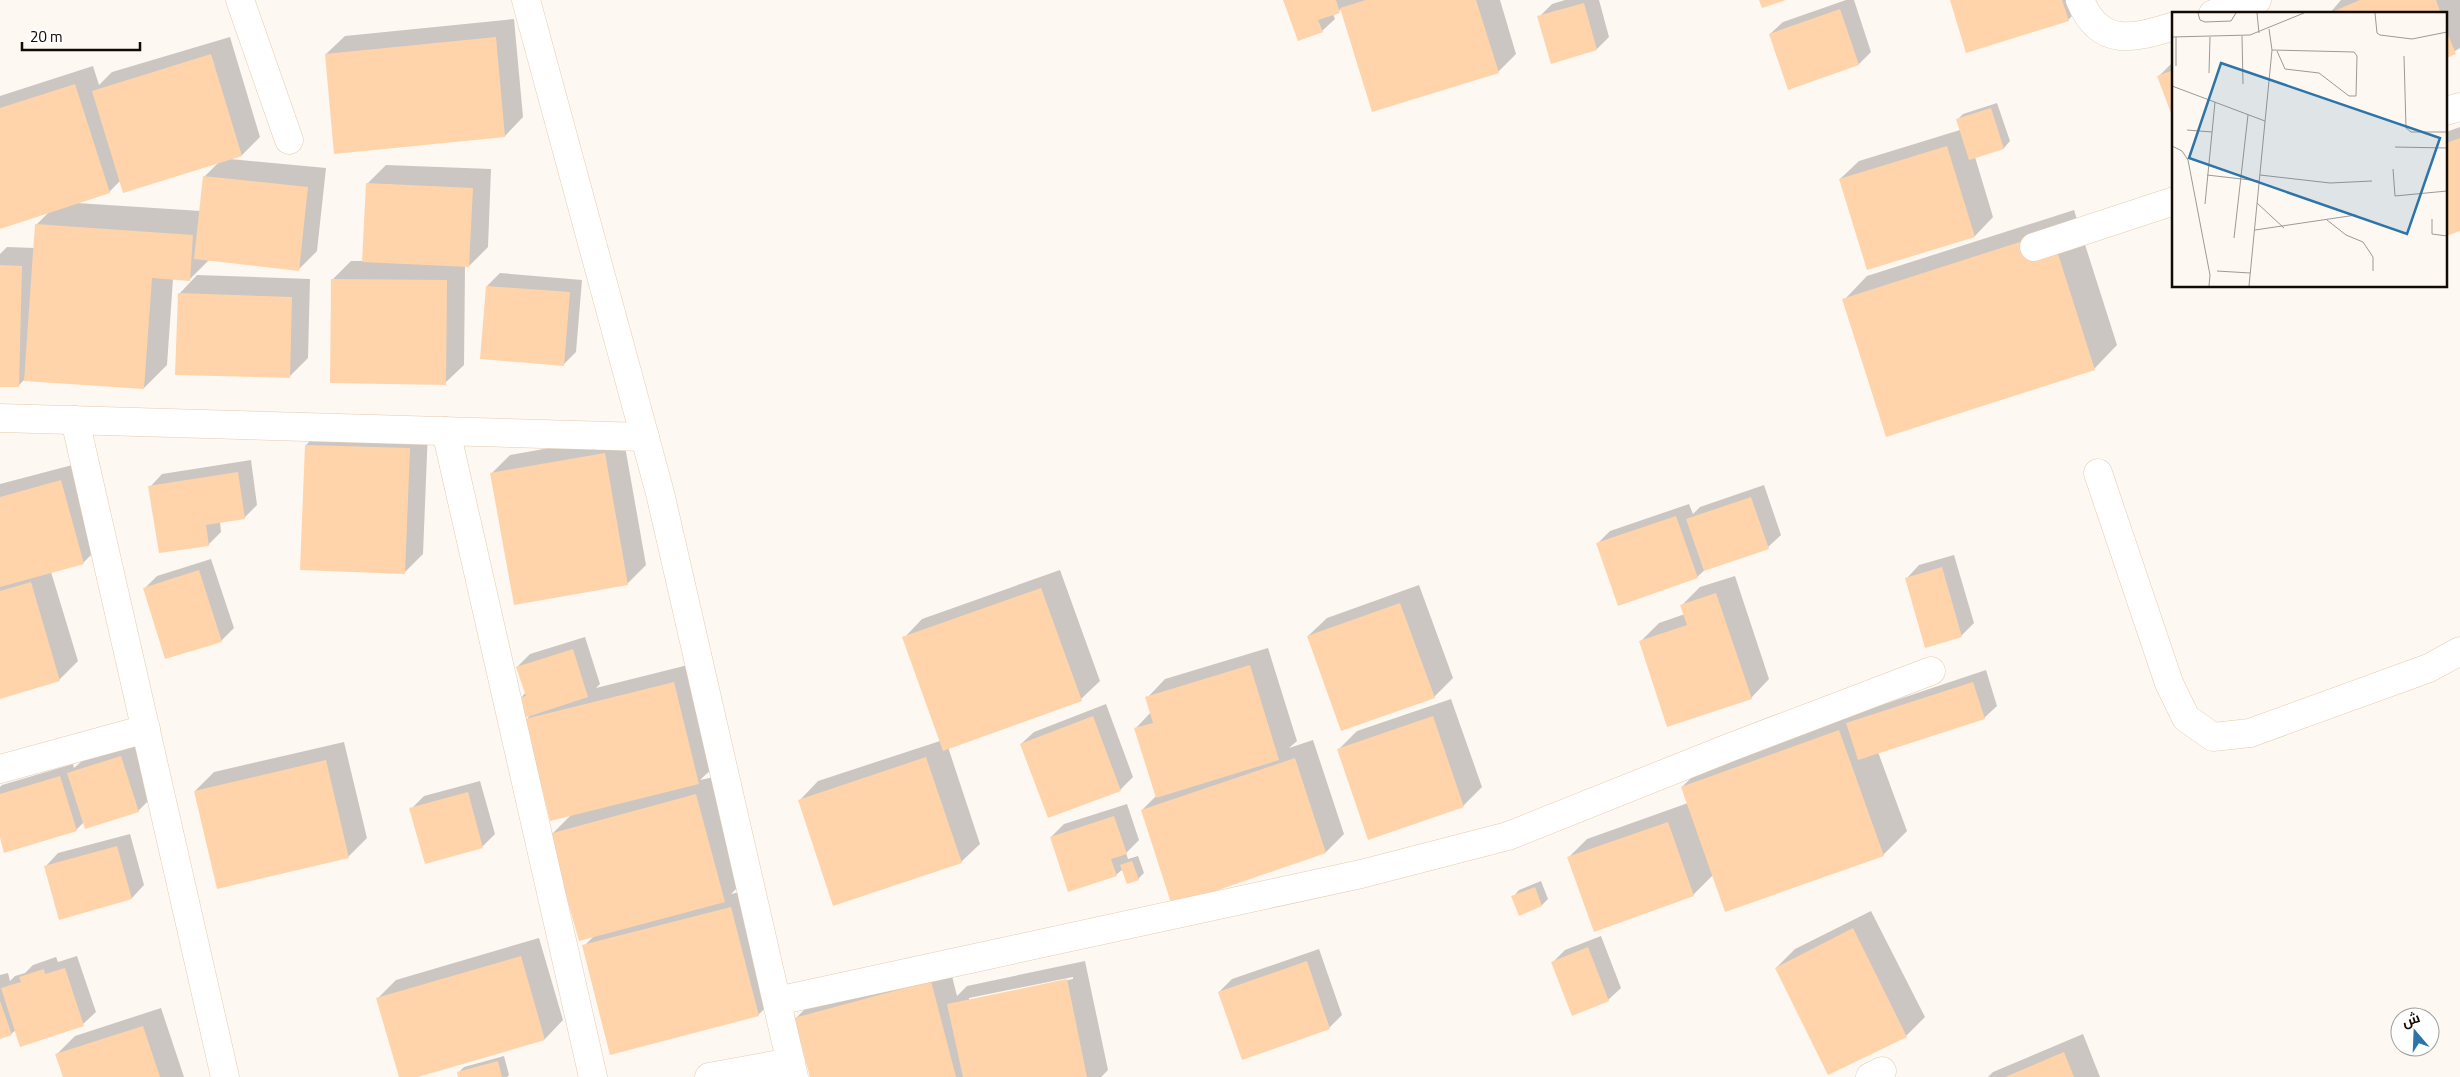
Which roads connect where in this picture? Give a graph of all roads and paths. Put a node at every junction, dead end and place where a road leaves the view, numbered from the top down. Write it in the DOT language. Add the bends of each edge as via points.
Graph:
graph roads {
  1 [pos="240,0"];
  2 [pos="526,0"];
  3 [pos="2080,0"];
  4 [pos="2257,0"];
  5 [pos="2219,12"];
  6 [pos="2172,27"];
  7 [pos="289,140"];
  8 [pos="2172,202"];
  9 [pos="2034,247"];
  10 [pos="0,418"];
  11 [pos="75,420"];
  12 [pos="446,431"];
  13 [pos="645,437"];
  14 [pos="2098,473"];
  15 [pos="2460,650"];
  16 [pos="1931,671"];
  17 [pos="146,729"];
  18 [pos="0,769"];
  19 [pos="777,1001"];
  20 [pos="792,1069"];
  21 [pos="225,1077"];
  22 [pos="593,1077"];
  23 [pos="709,1077"];
  1 -- 7 [label="street"];
  2 -- 13 [label="street"];
  3 -- 6 [label="street" via="2087,16 2104,31 2119,37 2146,35"];
  4 -- 5 [label="street"];
  8 -- 9 [label="street"];
  10 -- 11 [label="street"];
  11 -- 12 [label="street"];
  11 -- 17 [label="street"];
  12 -- 13 [label="street"];
  12 -- 22 [label="street"];
  13 -- 19 [label="street"];
  14 -- 15 [label="street" via="2170,683 2186,718 2213,737 2250,733 2429,668"];
  16 -- 19 [label="street" via="1508,836 1361,874"];
  17 -- 18 [label="street"];
  17 -- 21 [label="street"];
  19 -- 20 [label="street"];
  20 -- 23 [label="street"];
}
